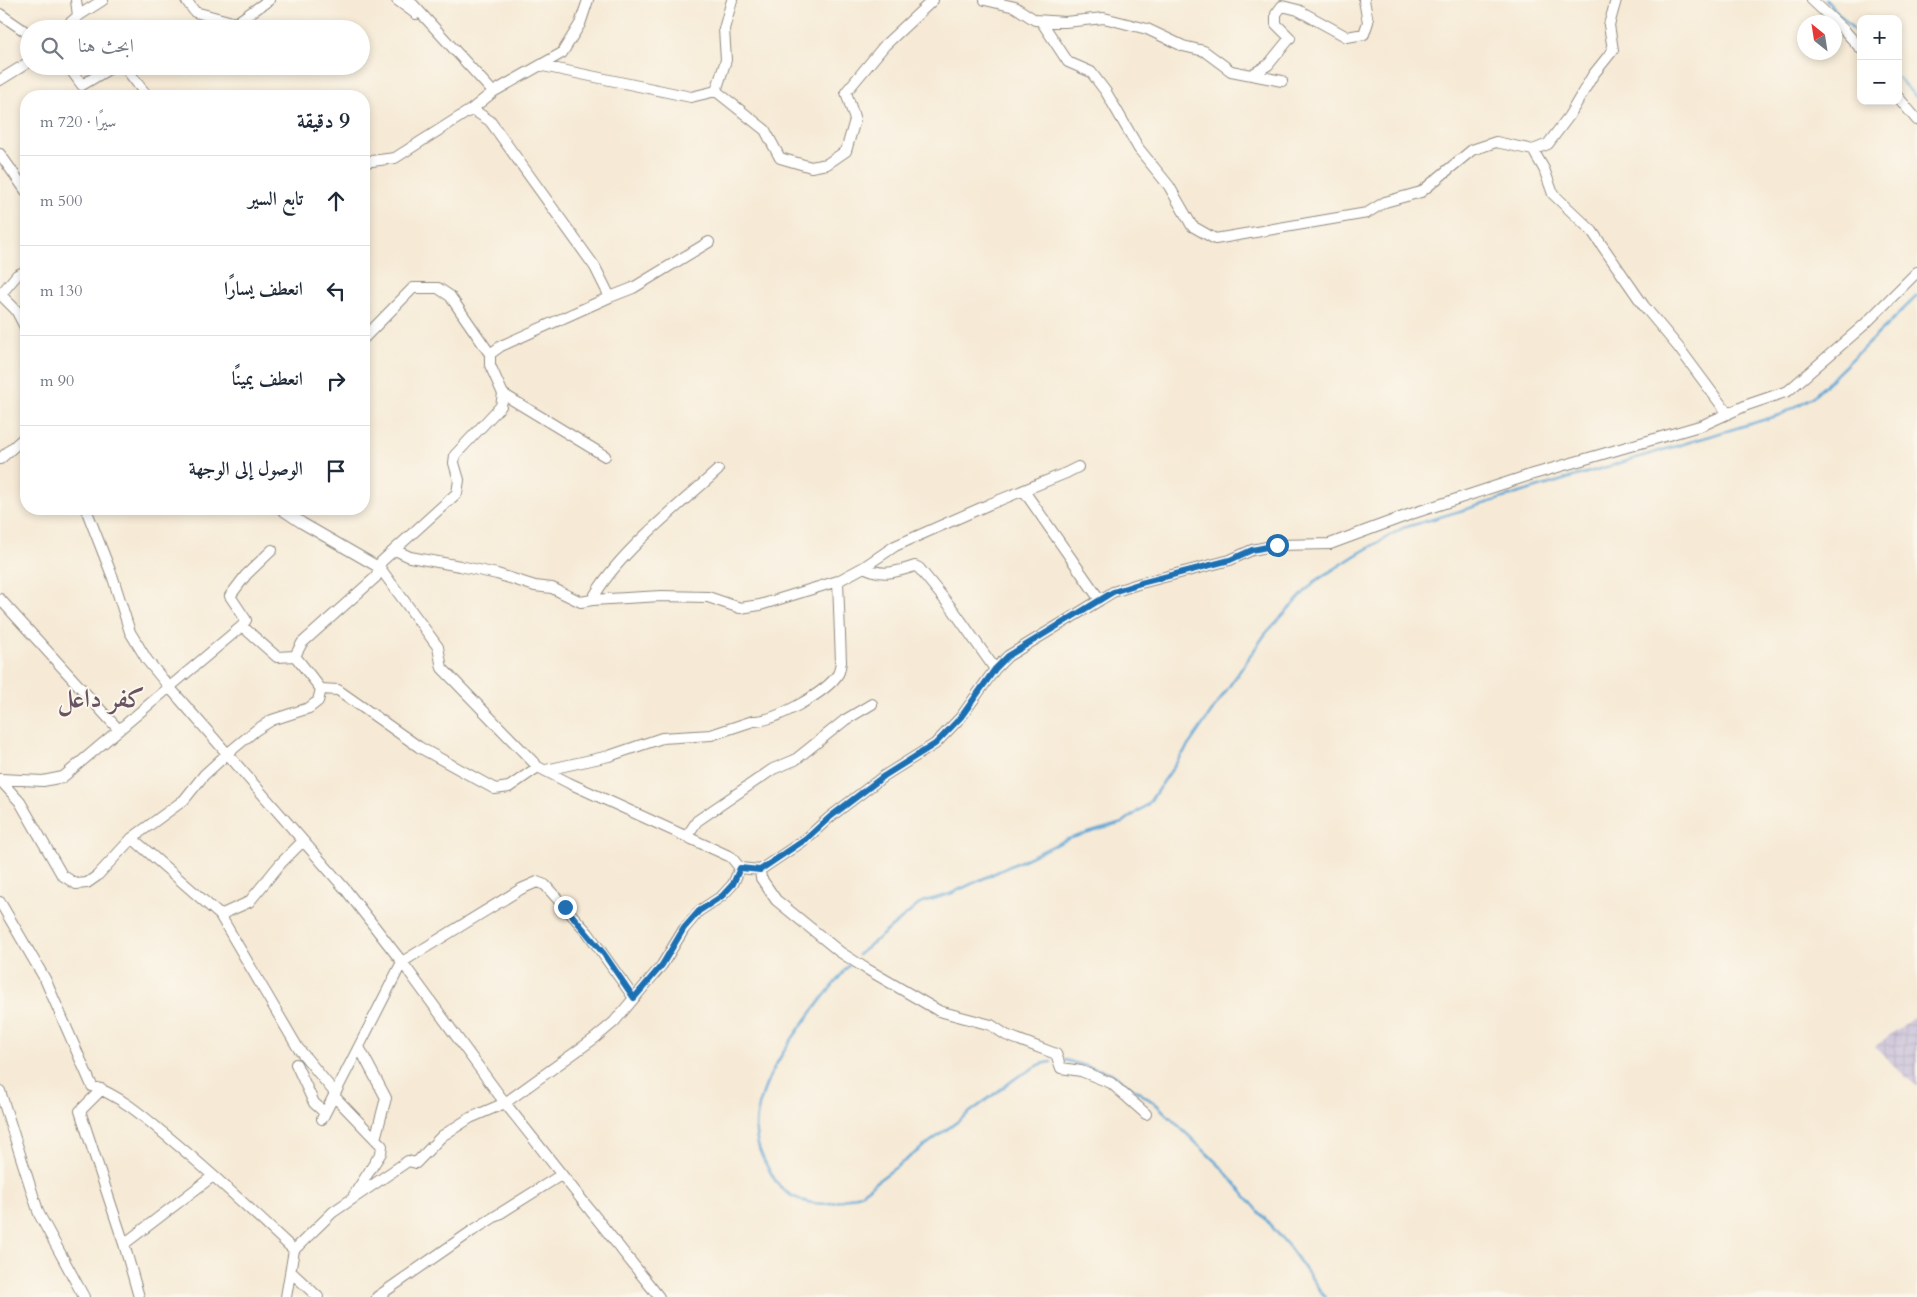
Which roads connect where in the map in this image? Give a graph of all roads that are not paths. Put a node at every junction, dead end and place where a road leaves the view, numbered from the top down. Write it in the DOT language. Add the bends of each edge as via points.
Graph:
graph roads {
  1 [pos="76,0"];
  2 [pos="103,0"];
  3 [pos="186,0"];
  4 [pos="269,0"];
  5 [pos="397,0"];
  6 [pos="409,0"];
  7 [pos="588,0"];
  8 [pos="732,0"];
  9 [pos="933,0"];
  10 [pos="984,0"];
  11 [pos="1364,0"];
  12 [pos="1616,0"];
  13 [pos="1812,0"];
  14 [pos="0,14"];
  15 [pos="78,16"];
  16 [pos="73,20"];
  17 [pos="225,20"];
  18 [pos="240,20"];
  19 [pos="1041,21"];
  20 [pos="20,28"];
  21 [pos="437,30"];
  22 [pos="1857,44"];
  23 [pos="543,66"];
  24 [pos="20,68"];
  25 [pos="1253,74"];
  26 [pos="75,75"];
  27 [pos="99,75"];
  28 [pos="131,75"];
  29 [pos="0,80"];
  30 [pos="1282,81"];
  31 [pos="142,90"];
  32 [pos="716,91"];
  33 [pos="493,92"];
  34 [pos="1902,102"];
  35 [pos="472,108"];
  36 [pos="1917,120"];
  37 [pos="1533,150"];
  38 [pos="0,154"];
  39 [pos="370,161"];
  40 [pos="20,182"];
  41 [pos="709,242"];
  42 [pos="1917,272"];
  43 [pos="20,274"];
  44 [pos="0,294"];
  45 [pos="610,297"];
  46 [pos="20,318"];
  47 [pos="370,332"];
  48 [pos="490,354"];
  49 [pos="503,394"];
  50 [pos="1728,414"];
  51 [pos="20,441"];
  52 [pos="605,456"];
  53 [pos="0,459"];
  54 [pos="1078,467"];
  55 [pos="718,470"];
  56 [pos="1024,491"];
  57 [pos="88,515"];
  58 [pos="290,515"];
  59 [pos="272,550"];
  60 [pos="395,550"];
  61 [pos="380,568"];
  62 [pos="864,568"];
  63 [pos="838,581"];
  64 [pos="0,599"];
  65 [pos="592,600"];
  66 [pos="1100,600"];
  67 [pos="242,626"];
  68 [pos="295,656"];
  69 [pos="995,669"];
  70 [pos="170,688"];
  71 [pos="321,690"];
  72 [pos="872,704"];
  73 [pos="119,730"];
  74 [pos="227,754"];
  75 [pos="542,769"];
  76 [pos="0,780"];
  77 [pos="687,836"];
  78 [pos="132,838"];
  79 [pos="303,841"];
  80 [pos="740,868"];
  81 [pos="760,870"];
  82 [pos="0,902"];
  83 [pos="220,915"];
  84 [pos="402,962"];
  85 [pos="634,998"];
  86 [pos="358,1047"];
  87 [pos="296,1064"];
  88 [pos="102,1089"];
  89 [pos="0,1091"];
  90 [pos="334,1095"];
  91 [pos="505,1103"];
  92 [pos="1146,1114"];
  93 [pos="375,1139"];
  94 [pos="561,1175"];
  95 [pos="213,1176"];
  96 [pos="351,1199"];
  97 [pos="124,1244"];
  98 [pos="294,1250"];
  99 [pos="291,1272"];
  100 [pos="84,1297"];
  101 [pos="139,1297"];
  102 [pos="286,1297"];
  103 [pos="318,1297"];
  104 [pos="377,1297"];
  105 [pos="659,1297"];
  1 -- 15 [label="street"];
  2 -- 15 [label="street"];
  3 -- 17 [label="street" via="195,12"];
  4 -- 18 [label="street"];
  5 -- 21 [label="street"];
  6 -- 21 [label="street"];
  7 -- 23 [label="street" via="580,24 562,53"];
  8 -- 32 [label="street" via="724,29 726,60"];
  9 -- 32 [label="street" via="885,45 846,92 855,120 846,151 827,164 811,167 780,158 765,130"];
  10 -- 19 [label="street" via="1015,7"];
  11 -- 25 [label="street" via="1368,22 1364,34 1347,37 1298,10 1282,6 1276,14 1276,24 1290,38 1268,65"];
  12 -- 37 [label="street" via="1609,25 1613,50 1548,144"];
  13 -- 22 [label="street"];
  14 -- 20 [label="street"];
  15 -- 16 [label="street"];
  19 -- 25 [label="street" via="1104,18 1147,29 1204,52 1231,71"];
  19 -- 37 [label="street" via="1068,62 1091,72 1106,92 1139,149 1168,186 1192,226 1215,239 1367,213 1385,202 1421,192 1472,150 1496,142"];
  21 -- 33 [label="street"];
  23 -- 32 [label="street" via="691,97"];
  23 -- 33 [label="street"];
  24 -- 29 [label="street"];
  25 -- 30 [label="street"];
  26 -- 27 [label="street" via="82,85"];
  28 -- 31 [label="street"];
  33 -- 35 [label="street"];
  34 -- 36 [label="street"];
  35 -- 39 [label="street" via="395,158"];
  35 -- 45 [label="street" via="490,121 595,267"];
  37 -- 50 [label="street" via="1553,194 1592,231 1644,306"];
  38 -- 40 [label="street"];
  41 -- 45 [label="street" via="633,288"];
  42 -- 50 [label="street" via="1864,325 1788,391"];
  43 -- 44 [label="street"];
  44 -- 46 [label="street"];
  45 -- 48 [label="street" via="500,346"];
  47 -- 48 [label="street" via="413,288 438,288 450,296"];
  48 -- 49 [label="street" via="490,365"];
  49 -- 52 [label="street"];
  49 -- 60 [label="street" via="501,406 455,455 459,480 457,493"];
  50 -- 66 [label="street" via="1703,425 1530,475 1330,544 1277,545 1252,550 1230,560 1113,592"];
  51 -- 53 [label="street"];
  54 -- 56 [label="street"];
  55 -- 65 [label="street" via="602,581"];
  56 -- 62 [label="street" via="894,546"];
  56 -- 66 [label="street"];
  57 -- 70 [label="street" via="130,632"];
  58 -- 61 [label="street"];
  59 -- 67 [label="street" via="230,596 246,620"];
  60 -- 61 [label="street" via="381,562"];
  60 -- 65 [label="street" via="410,558 460,566 552,588 581,602"];
  61 -- 68 [label="street" via="376,577 302,643"];
  61 -- 75 [label="street" via="438,648 442,668"];
  62 -- 63 [label="street"];
  62 -- 69 [label="street" via="888,574 915,566 918,568 954,611"];
  63 -- 65 [label="street" via="740,608 708,597"];
  63 -- 75 [label="street" via="841,662 838,674 806,701 784,713 712,735 662,738 610,756"];
  64 -- 73 [label="street"];
  66 -- 69 [label="street" via="1008,656"];
  67 -- 68 [label="street" via="277,656"];
  67 -- 70 [label="street"];
  68 -- 71 [label="street"];
  69 -- 81 [label="street" via="961,717 935,744 884,776 806,839"];
  70 -- 73 [label="street"];
  70 -- 74 [label="street"];
  71 -- 74 [label="street" via="318,701 309,708 272,720"];
  71 -- 75 [label="street" via="338,690 419,747 496,789 509,787"];
  72 -- 77 [label="street" via="845,720 795,760 773,769 697,821"];
  73 -- 76 [label="street" via="63,777 44,781"];
  74 -- 78 [label="street" via="184,800"];
  74 -- 79 [label="street"];
  75 -- 77 [label="street"];
  76 -- 78 [label="street" via="20,802 62,875 76,884 87,883 97,876"];
  77 -- 80 [label="street" via="731,857"];
  78 -- 83 [label="street"];
  79 -- 83 [label="street" via="249,902"];
  79 -- 84 [label="street"];
  80 -- 81 [label="street"];
  80 -- 85 [label="street" via="733,884 722,896 699,911 684,928 662,965"];
  81 -- 92 [label="street" via="760,878 776,900 865,968 939,1011 991,1024 1006,1035 1056,1054 1061,1068 1081,1071 1111,1083"];
  82 -- 88 [label="street" via="44,979 92,1086"];
  83 -- 90 [label="street" via="298,1048"];
  84 -- 85 [label="street" via="537,882 545,885 588,933"];
  84 -- 86 [label="street"];
  84 -- 91 [label="street"];
  85 -- 91 [label="street" via="595,1038"];
  86 -- 90 [label="street"];
  86 -- 93 [label="street" via="386,1098"];
  87 -- 90 [label="street" via="314,1103 324,1116"];
  88 -- 95 [label="street" via="138,1111"];
  88 -- 97 [label="street" via="80,1111"];
  89 -- 100 [label="street" via="39,1214"];
  90 -- 93 [label="street"];
  91 -- 94 [label="street"];
  91 -- 96 [label="street" via="470,1118 442,1136 416,1163 408,1161"];
  93 -- 96 [label="street" via="382,1146 381,1153"];
  94 -- 104 [label="street" via="472,1231"];
  94 -- 105 [label="street"];
  95 -- 97 [label="street"];
  95 -- 98 [label="street"];
  96 -- 98 [label="street"];
  97 -- 101 [label="street"];
  98 -- 99 [label="street"];
  99 -- 102 [label="street"];
  99 -- 103 [label="street"];
}
